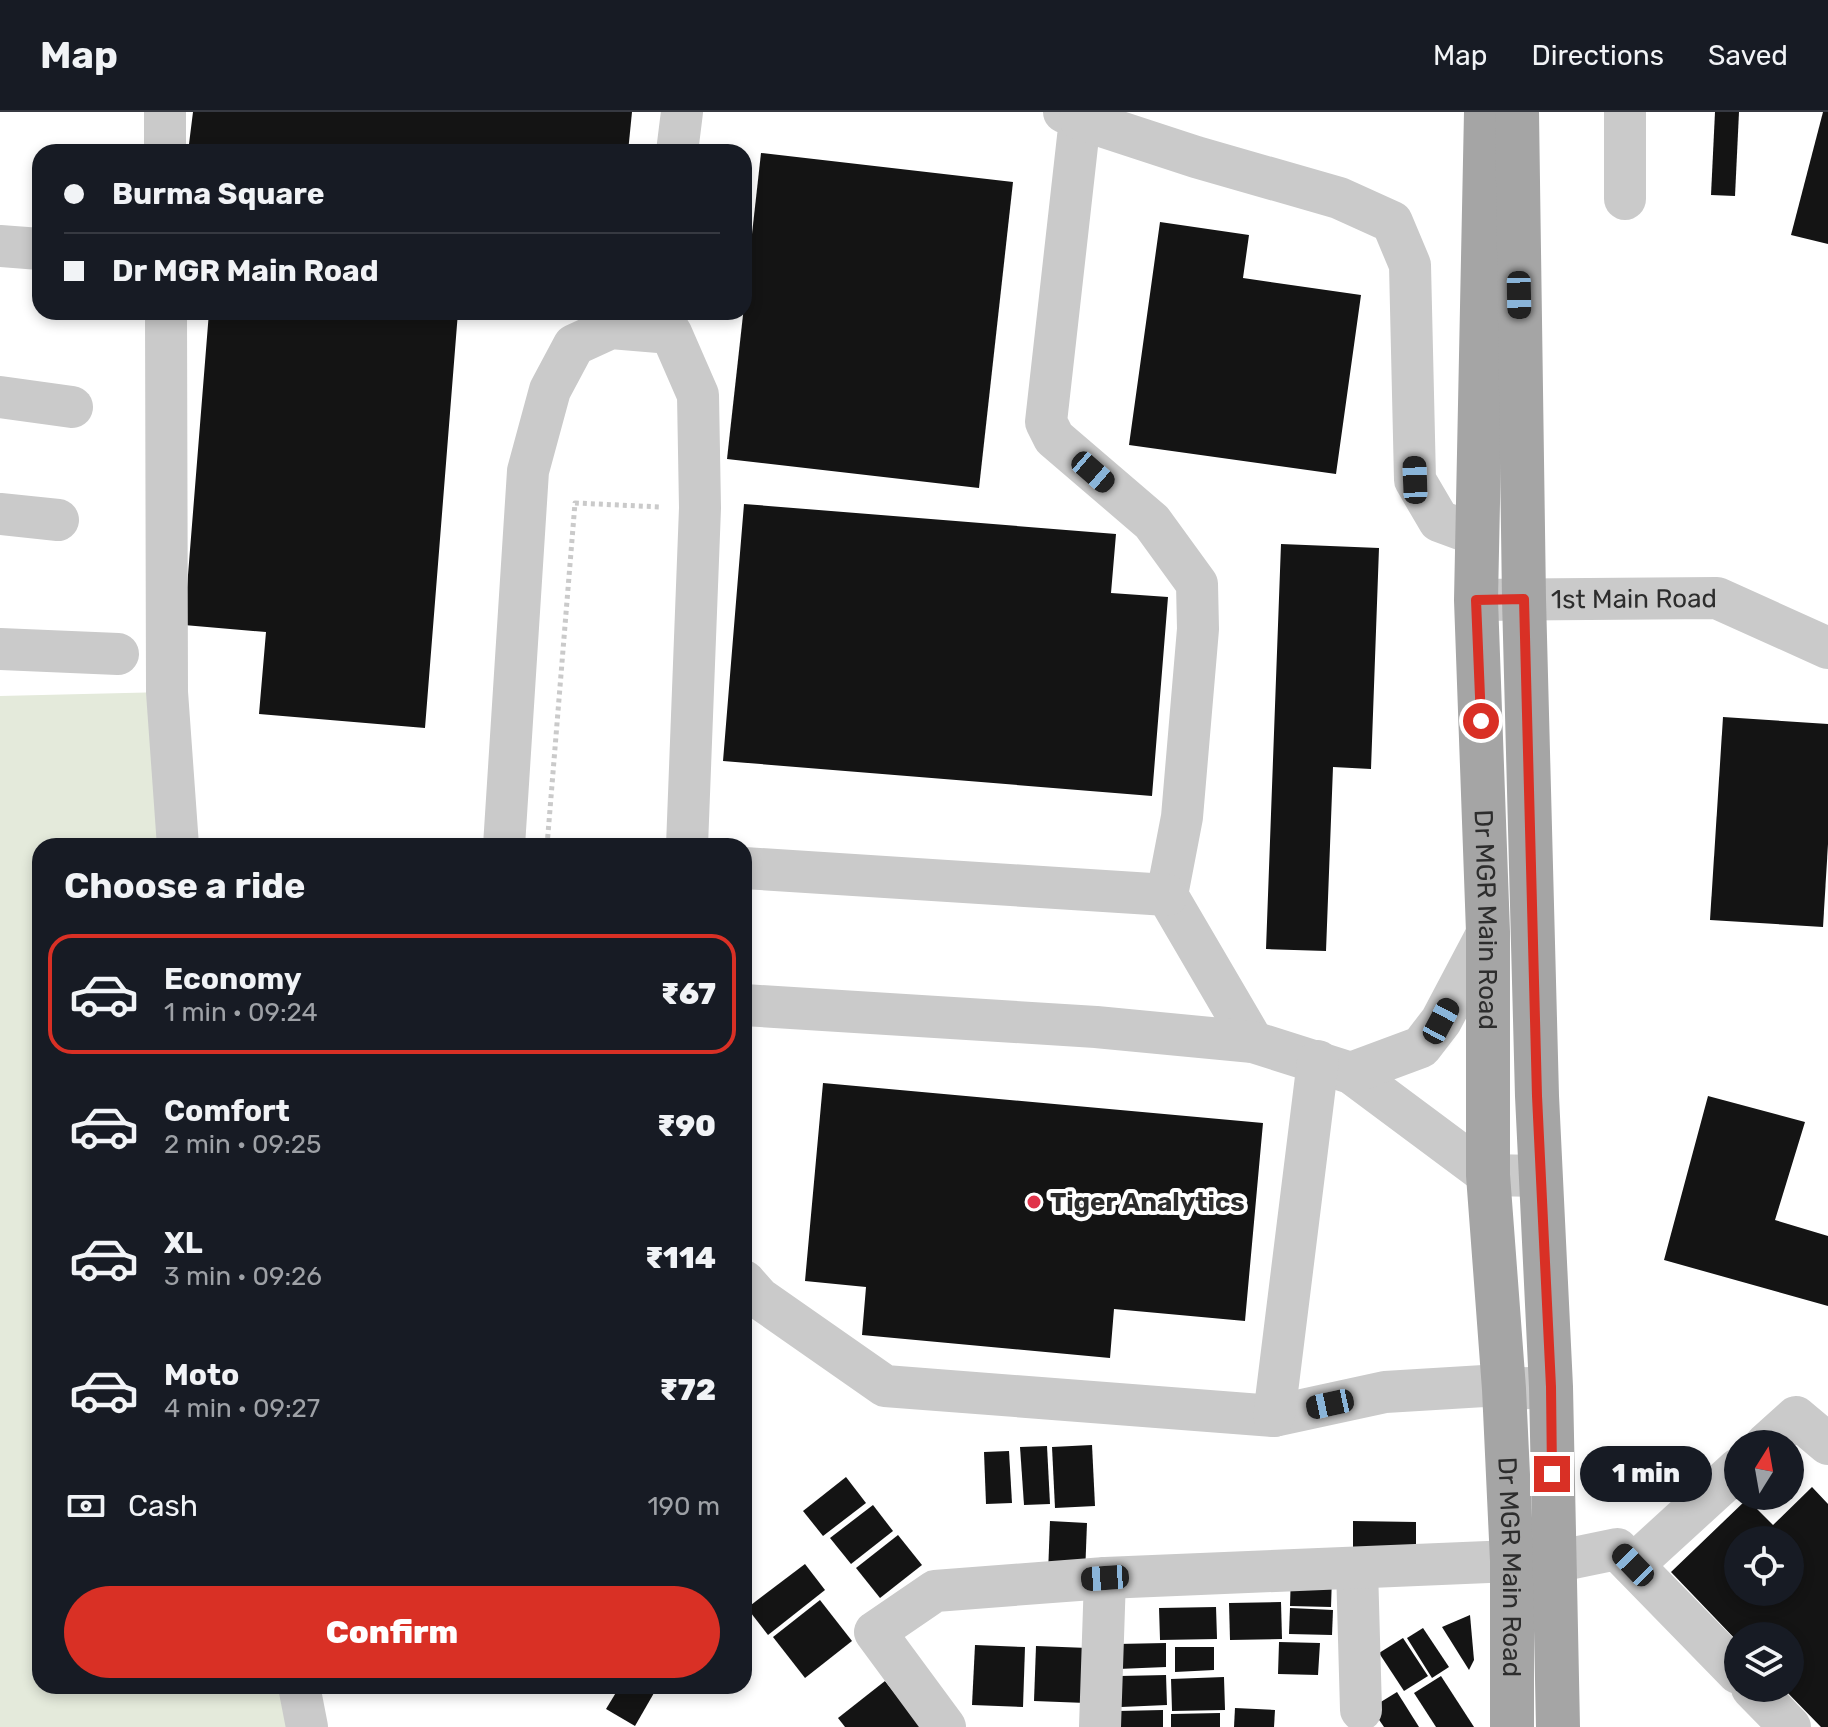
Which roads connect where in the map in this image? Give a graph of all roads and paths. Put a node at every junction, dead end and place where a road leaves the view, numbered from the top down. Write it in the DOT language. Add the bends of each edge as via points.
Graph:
graph roads {
  1 [pos="165,112"];
  2 [pos="682,112"];
  3 [pos="1486,112"];
  4 [pos="1517,112"];
  5 [pos="1625,112"];
  6 [pos="1072,115"];
  7 [pos="165,144"];
  8 [pos="678,144"];
  9 [pos="1625,199"];
  10 [pos="0,246"];
  11 [pos="32,248"];
  12 [pos="166,320"];
  13 [pos="670,322"];
  14 [pos="0,397"];
  15 [pos="72,407"];
  16 [pos="700,508"];
  17 [pos="0,514"];
  18 [pos="58,520"];
  19 [pos="1477,535"];
  20 [pos="1524,599"];
  21 [pos="1476,600"];
  22 [pos="1828,648"];
  23 [pos="0,649"];
  24 [pos="118,654"];
  25 [pos="177,838"];
  26 [pos="505,838"];
  27 [pos="548,838"];
  28 [pos="687,838"];
  29 [pos="752,869"];
  30 [pos="1167,895"];
  31 [pos="1488,932"];
  32 [pos="752,1006"];
  33 [pos="1253,1042"];
  34 [pos="1335,1067"];
  35 [pos="1488,1175"];
  36 [pos="1541,1176"];
  37 [pos="752,1290"];
  38 [pos="1551,1387"];
  39 [pos="1504,1389"];
  40 [pos="1274,1416"];
  41 [pos="1782,1430"];
  42 [pos="1828,1444"];
  43 [pos="1724,1482"];
  44 [pos="1533,1562"];
  45 [pos="1633,1565"];
  46 [pos="1357,1568"];
  47 [pos="1105,1578"];
  48 [pos="1724,1659"];
  49 [pos="301,1694"];
  50 [pos="1766,1702"];
  51 [pos="1361,1710"];
  52 [pos="1552,1724"];
  53 [pos="307,1727"];
  54 [pos="945,1727"];
  55 [pos="1100,1727"];
  56 [pos="1512,1727"];
  57 [pos="1790,1727"];
  1 -- 7 [label="street"];
  2 -- 8 [label="street"];
  3 -- 19 [label="main road, Dr MGR Main Road"];
  4 -- 20 [label="main road, Dr MGR Main Road"];
  5 -- 9 [label="street"];
  6 -- 19 [label="street" via="1339,198 1392,222 1410,265 1415,480 1439,521"];
  6 -- 30 [label="street" via="1046,422 1054,438 1152,522 1197,584 1182,817"];
  10 -- 11 [label="street"];
  12 -- 25 [label="street" via="167,692"];
  13 -- 16 [label="street" via="698,395"];
  13 -- 26 [label="street" via="611,328 574,345 550,390 528,471"];
  14 -- 15 [label="street"];
  16 -- 27 [label="path" via="575,503"];
  16 -- 28 [label="street"];
  17 -- 18 [label="street"];
  19 -- 21 [label="main road, Dr MGR Main Road"];
  20 -- 21 [label="street, 1st Main Road"];
  20 -- 22 [label="street, 1st Main Road" via="1717,598"];
  20 -- 36 [label="main road, Dr MGR Main Road"];
  21 -- 31 [label="main road, Dr MGR Main Road"];
  23 -- 24 [label="street"];
  29 -- 30 [label="street"];
  30 -- 33 [label="street"];
  31 -- 34 [label="street" via="1441,1021 1421,1047"];
  31 -- 35 [label="main road, Dr MGR Main Road"];
  32 -- 33 [label="street"];
  33 -- 34 [label="street"];
  34 -- 35 [label="street"];
  34 -- 40 [label="street"];
  35 -- 36 [label="street"];
  35 -- 39 [label="main road, Dr MGR Main Road"];
  36 -- 38 [label="main road, Dr MGR Main Road"];
  37 -- 40 [label="street" via="885,1386"];
  38 -- 39 [label="street"];
  38 -- 44 [label="main road, Dr MGR Main Road"];
  39 -- 40 [label="street" via="1385,1392"];
  39 -- 44 [label="main road, Dr MGR Main Road"];
  41 -- 42 [label="street" via="1796,1417"];
  43 -- 45 [label="street"];
  44 -- 45 [label="street" via="1617,1549"];
  44 -- 46 [label="street"];
  44 -- 52 [label="main road, Dr MGR Main Road"];
  44 -- 56 [label="main road, Dr MGR Main Road"];
  45 -- 48 [label="street"];
  46 -- 47 [label="street"];
  46 -- 51 [label="street"];
  47 -- 54 [label="street" via="935,1591 875,1632"];
  47 -- 55 [label="street"];
  49 -- 53 [label="street"];
  50 -- 57 [label="street"];
}
